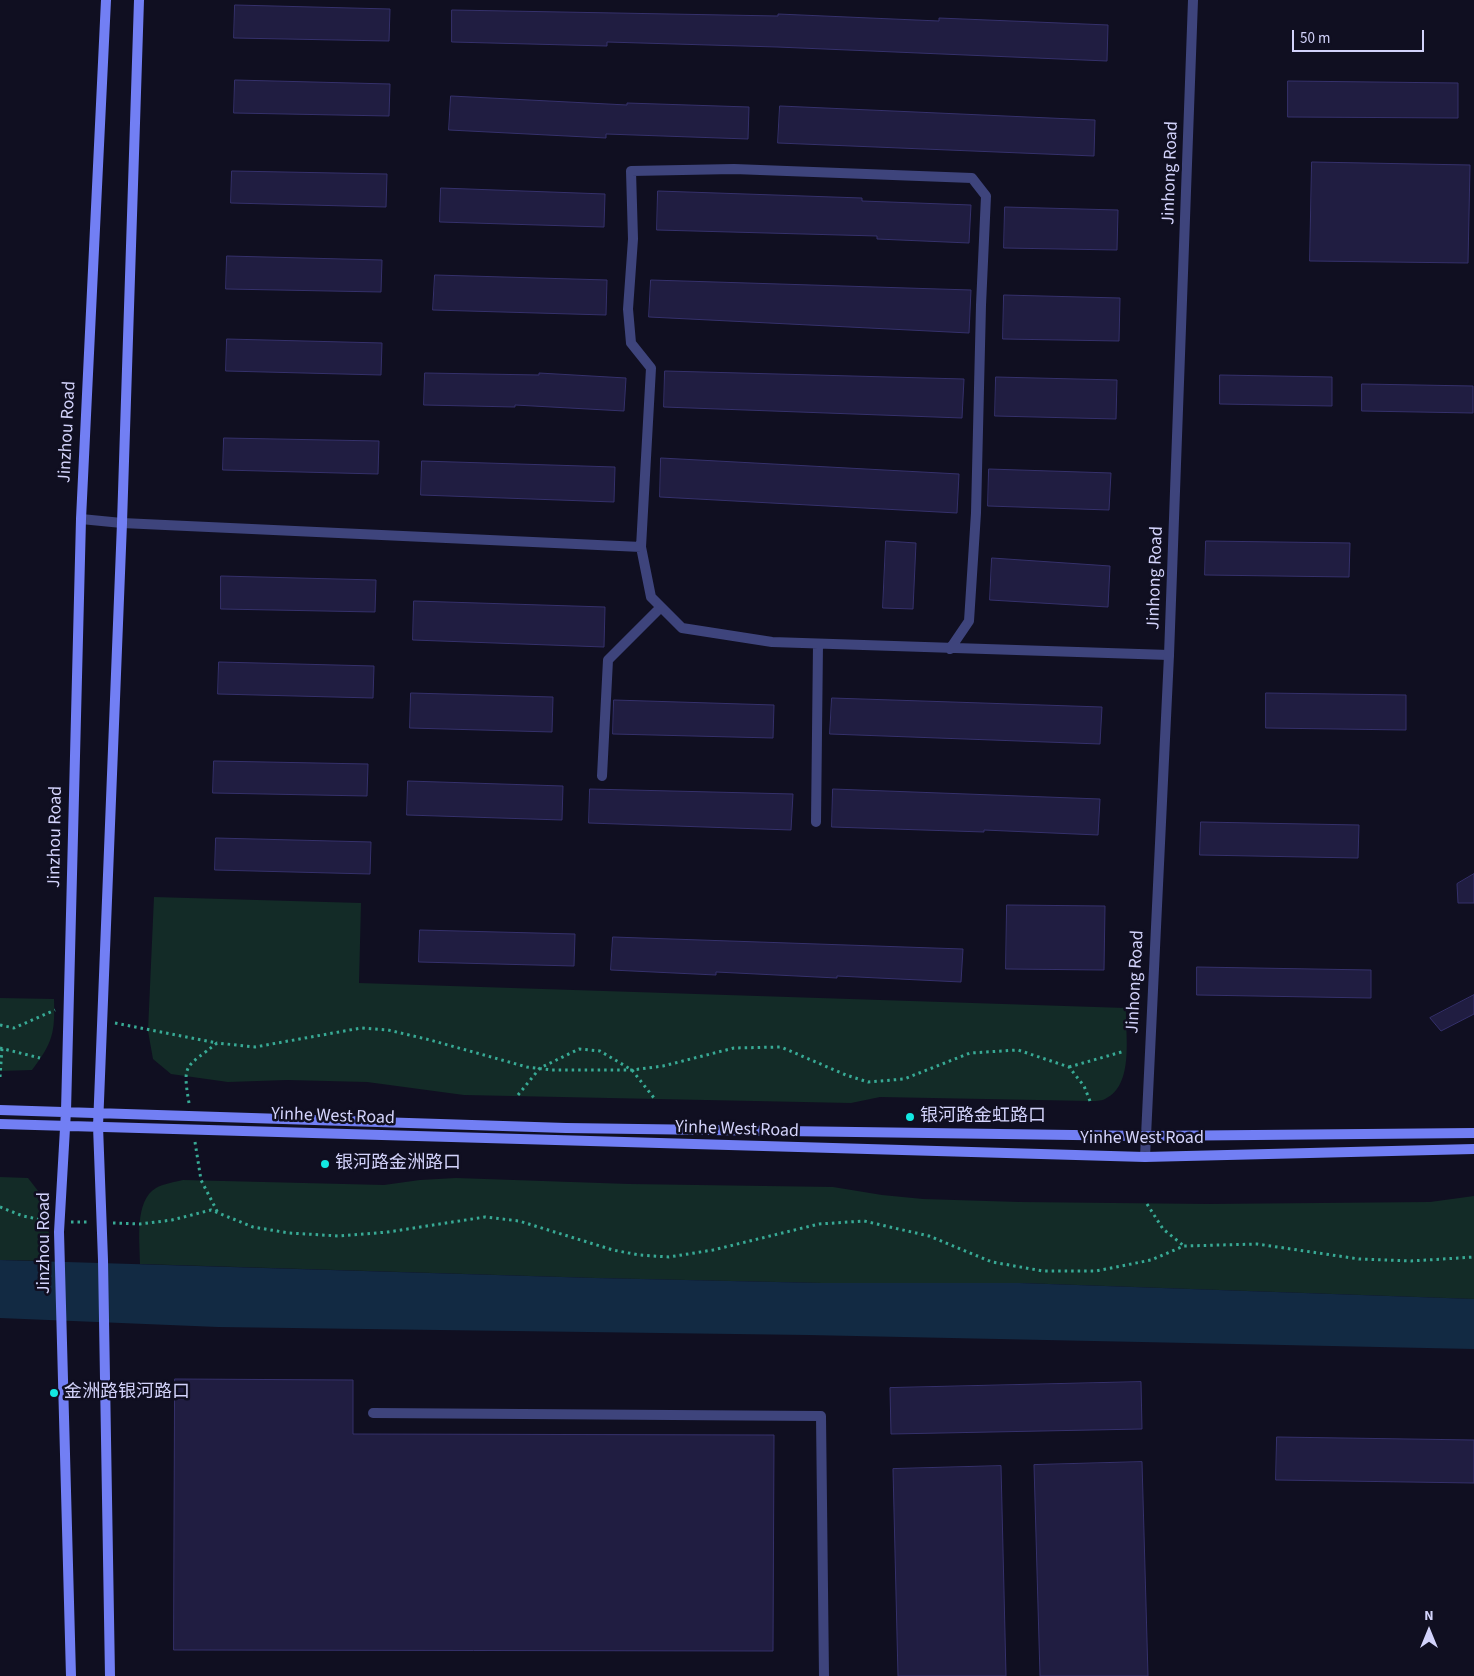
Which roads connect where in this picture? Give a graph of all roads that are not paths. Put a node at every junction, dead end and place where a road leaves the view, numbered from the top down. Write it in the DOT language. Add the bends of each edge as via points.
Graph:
graph roads {
  1 [pos="106,0"];
  2 [pos="139,0"];
  3 [pos="1194,0"];
  4 [pos="80,518"];
  5 [pos="122,523"];
  6 [pos="641,547"];
  7 [pos="661,607"];
  8 [pos="818,644"];
  9 [pos="950,648"];
  10 [pos="1169,655"];
  11 [pos="602,776"];
  12 [pos="816,822"];
  13 [pos="0,1110"];
  14 [pos="100,1111"];
  15 [pos="66,1112"];
  16 [pos="0,1124"];
  17 [pos="65,1126"];
  18 [pos="98,1126"];
  19 [pos="1474,1133"];
  20 [pos="1145,1136"];
  21 [pos="1474,1149"];
  22 [pos="1145,1157"];
  23 [pos="373,1413"];
  24 [pos="71,1676"];
  25 [pos="110,1676"];
  26 [pos="824,1676"];
  1 -- 4 [label="main road, Jinzhou Road"];
  2 -- 5 [label="main road"];
  3 -- 10 [label="street, Jinhong Road"];
  4 -- 5 [label="street"];
  4 -- 15 [label="main road, Jinzhou Road"];
  5 -- 6 [label="street"];
  5 -- 14 [label="main road"];
  6 -- 7 [label="street" via="651,597"];
  6 -- 9 [label="street" via="651,368 631,343 628,309 633,239 631,171 734,169 972,178 986,196 976,513 969,621"];
  7 -- 8 [label="street" via="682,628 772,642"];
  7 -- 11 [label="street" via="608,660"];
  8 -- 9 [label="street"];
  8 -- 12 [label="street"];
  9 -- 10 [label="street"];
  10 -- 20 [label="street, Jinhong Road"];
  13 -- 15 [label="main road, Yinhe West Road"];
  14 -- 15 [label="main road, Yinhe West Road"];
  14 -- 18 [label="main road"];
  14 -- 20 [label="main road, Yinhe West Road" via="566,1128"];
  15 -- 17 [label="main road, Jinzhou Road"];
  16 -- 17 [label="main road, Yinhe West Road"];
  17 -- 18 [label="main road, Yinhe West Road"];
  17 -- 24 [label="main road, Jinzhou Road" via="59,1232"];
  18 -- 22 [label="main road, Yinhe West Road"];
  18 -- 25 [label="main road"];
  19 -- 20 [label="main road, Yinhe West Road"];
  20 -- 22 [label="street, Jinhong Road"];
  21 -- 22 [label="main road, Yinhe West Road"];
  23 -- 26 [label="street" via="821,1416"];
}
